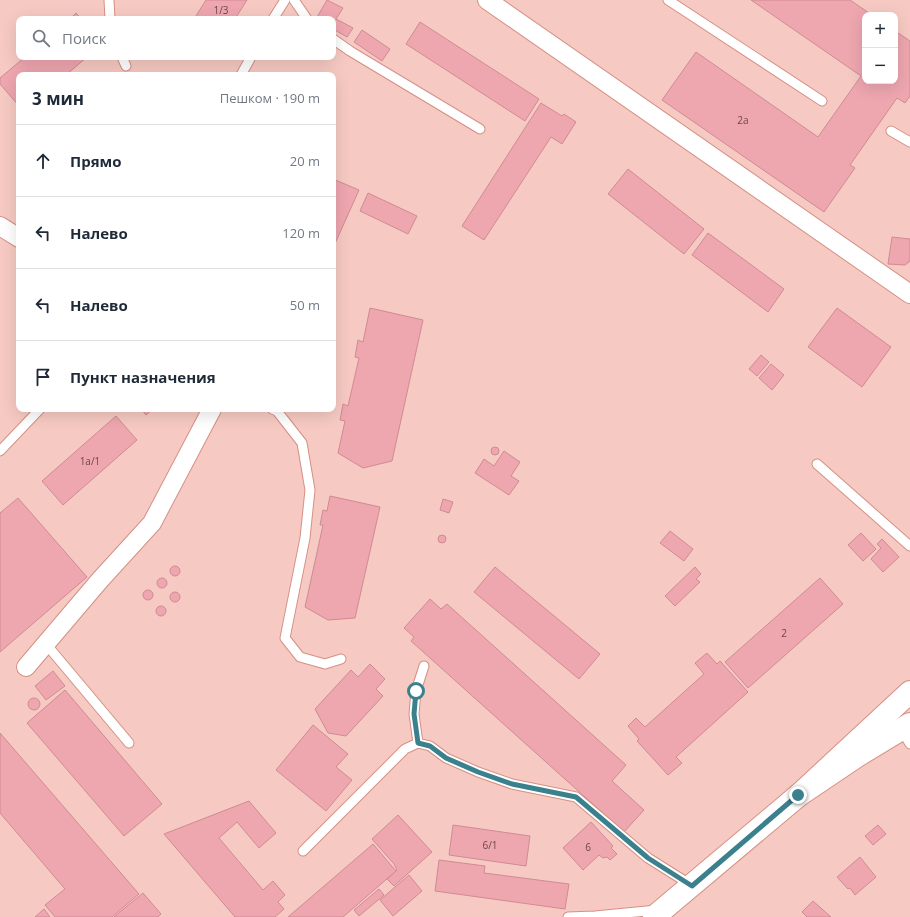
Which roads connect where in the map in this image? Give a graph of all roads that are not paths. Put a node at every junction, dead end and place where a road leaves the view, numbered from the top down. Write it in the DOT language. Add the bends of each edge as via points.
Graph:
graph roads {
  1 [pos="109,0"];
  2 [pos="284,0"];
  3 [pos="294,0"];
  4 [pos="487,0"];
  5 [pos="668,0"];
  6 [pos="110,16"];
  7 [pos="276,16"];
  8 [pos="305,16"];
  9 [pos="336,41"];
  10 [pos="249,60"];
  11 [pos="243,72"];
  12 [pos="822,101"];
  13 [pos="480,129"];
  14 [pos="892,131"];
  15 [pos="910,142"];
  16 [pos="0,226"];
  17 [pos="16,236"];
  18 [pos="910,294"];
  19 [pos="37,412"];
  20 [pos="210,412"];
  21 [pos="279,412"];
  22 [pos="0,451"];
  23 [pos="817,464"];
  24 [pos="910,546"];
  25 [pos="46,644"];
  26 [pos="341,659"];
  27 [pos="424,666"];
  28 [pos="26,667"];
  29 [pos="910,692"];
  30 [pos="907,733"];
  31 [pos="129,743"];
  32 [pos="418,743"];
  33 [pos="798,795"];
  34 [pos="304,851"];
  35 [pos="698,880"];
  36 [pos="659,913"];
  37 [pos="568,917"];
  1 -- 6 [label="lane"];
  2 -- 7 [label="lane"];
  3 -- 8 [label="lane"];
  4 -- 18 [label="street"];
  5 -- 12 [label="lane"];
  9 -- 13 [label="lane"];
  10 -- 11 [label="lane"];
  14 -- 15 [label="lane"];
  16 -- 17 [label="street"];
  19 -- 22 [label="lane"];
  20 -- 25 [label="street" via="152,523"];
  21 -- 26 [label="lane" via="302,443 310,490 305,538 285,638 300,657 325,664"];
  23 -- 24 [label="lane"];
  25 -- 28 [label="street"];
  25 -- 31 [label="lane"];
  27 -- 32 [label="lane" via="416,691 414,714"];
  29 -- 33 [label="main road"];
  30 -- 33 [label="main road" via="857,756"];
  32 -- 34 [label="lane" via="405,749"];
  32 -- 35 [label="lane" via="430,746 452,761 505,782 576,797 648,858"];
  33 -- 35 [label="main road"];
  35 -- 36 [label="main road"];
  36 -- 37 [label="lane"];
}
